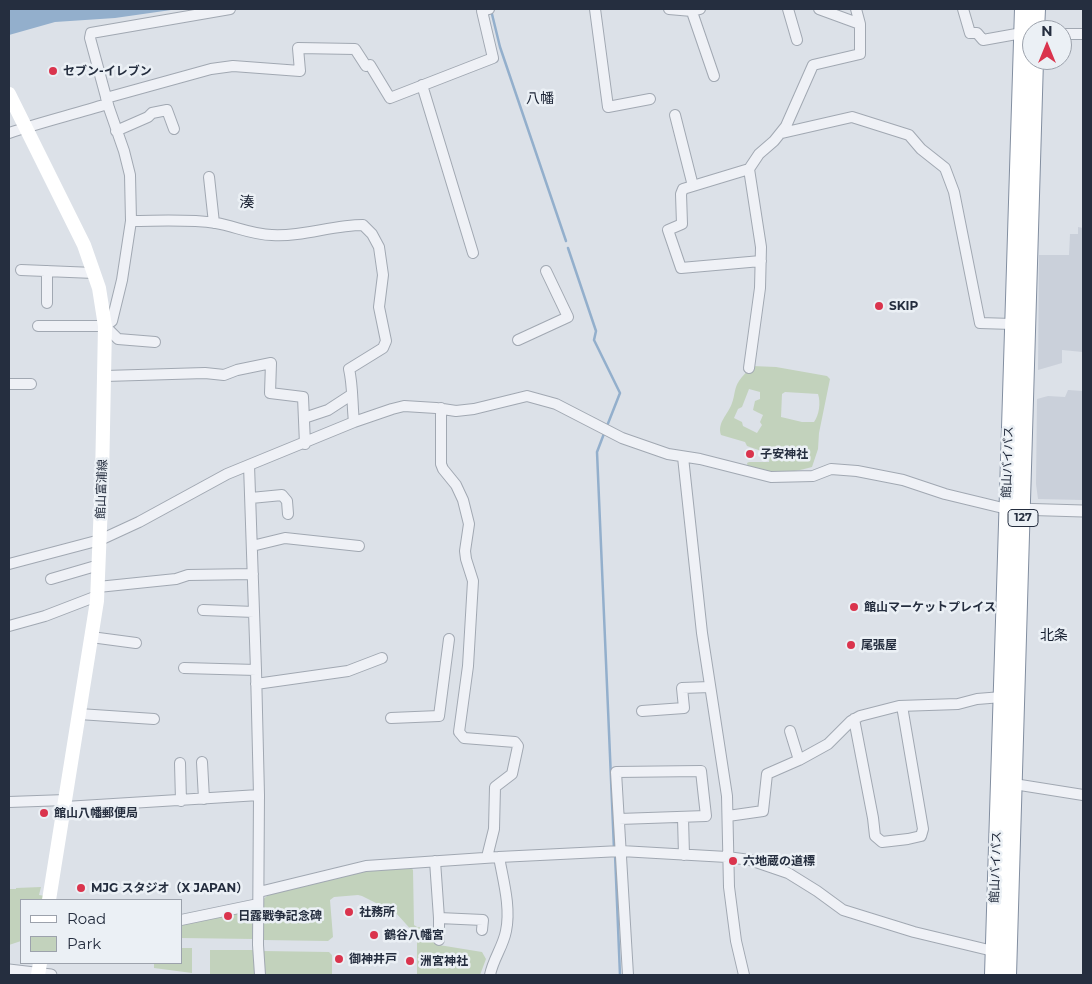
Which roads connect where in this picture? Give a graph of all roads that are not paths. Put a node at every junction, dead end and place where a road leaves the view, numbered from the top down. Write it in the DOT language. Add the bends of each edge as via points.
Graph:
graph roads {
  1 [pos="230,9"];
  2 [pos="488,9"];
  3 [pos="595,9"];
  4 [pos="669,9"];
  5 [pos="788,9"];
  6 [pos="819,9"];
  7 [pos="856,9"];
  8 [pos="963,9"];
  9 [pos="694,10"];
  10 [pos="860,24"];
  11 [pos="1022,32"];
  12 [pos="797,40"];
  13 [pos="1027,70"];
  14 [pos="1035,70"];
  15 [pos="714,76"];
  16 [pos="422,85"];
  17 [pos="9,94"];
  18 [pos="650,99"];
  19 [pos="107,101"];
  20 [pos="675,115"];
  21 [pos="26,127"];
  22 [pos="174,129"];
  23 [pos="116,131"];
  24 [pos="9,133"];
  25 [pos="782,133"];
  26 [pos="749,169"];
  27 [pos="209,177"];
  28 [pos="693,186"];
  29 [pos="131,221"];
  30 [pos="214,223"];
  31 [pos="473,253"];
  32 [pos="761,261"];
  33 [pos="21,270"];
  34 [pos="47,271"];
  35 [pos="546,271"];
  36 [pos="94,272"];
  37 [pos="47,303"];
  38 [pos="1012,324"];
  39 [pos="38,326"];
  40 [pos="105,326"];
  41 [pos="518,340"];
  42 [pos="155,342"];
  43 [pos="748,368"];
  44 [pos="105,376"];
  45 [pos="9,384"];
  46 [pos="31,384"];
  47 [pos="351,396"];
  48 [pos="441,408"];
  49 [pos="304,418"];
  50 [pos="354,422"];
  51 [pos="305,444"];
  52 [pos="684,457"];
  53 [pos="249,465"];
  54 [pos="251,498"];
  55 [pos="1015,509"];
  56 [pos="1083,511"];
  57 [pos="288,514"];
  58 [pos="100,540"];
  59 [pos="252,546"];
  60 [pos="359,546"];
  61 [pos="9,564"];
  62 [pos="99,565"];
  63 [pos="253,574"];
  64 [pos="51,579"];
  65 [pos="98,591"];
  66 [pos="203,610"];
  67 [pos="254,612"];
  68 [pos="9,626"];
  69 [pos="91,637"];
  70 [pos="449,639"];
  71 [pos="136,643"];
  72 [pos="382,658"];
  73 [pos="184,668"];
  74 [pos="256,670"];
  75 [pos="256,684"];
  76 [pos="710,687"];
  77 [pos="1002,697"];
  78 [pos="902,706"];
  79 [pos="642,711"];
  80 [pos="79,714"];
  81 [pos="392,718"];
  82 [pos="854,719"];
  83 [pos="154,720"];
  84 [pos="790,731"];
  85 [pos="799,760"];
  86 [pos="202,762"];
  87 [pos="180,763"];
  88 [pos="1014,784"];
  89 [pos="1083,794"];
  90 [pos="259,795"];
  91 [pos="204,799"];
  92 [pos="181,801"];
  93 [pos="9,802"];
  94 [pos="65,804"];
  95 [pos="728,816"];
  96 [pos="683,818"];
  97 [pos="619,819"];
  98 [pos="617,851"];
  99 [pos="684,855"];
  100 [pos="487,857"];
  101 [pos="499,857"];
  102 [pos="727,857"];
  103 [pos="435,861"];
  104 [pos="259,892"];
  105 [pos="49,899"];
  106 [pos="258,904"];
  107 [pos="439,918"];
  108 [pos="182,920"];
  109 [pos="482,930"];
  110 [pos="438,940"];
  111 [pos="993,951"];
  112 [pos="9,970"];
  113 [pos="42,972"];
  114 [pos="260,975"];
  115 [pos="490,975"];
  116 [pos="628,975"];
  117 [pos="744,975"];
  118 [pos="993,975"];
  119 [pos="1008,975"];
  1 -- 19 [label="street" via="91,33"];
  2 -- 16 [label="street" via="482,11 493,58"];
  3 -- 18 [label="street" via="608,107"];
  4 -- 9 [label="street"];
  5 -- 12 [label="street"];
  6 -- 10 [label="street"];
  7 -- 10 [label="street"];
  8 -- 11 [label="street" via="970,33 977,33 983,40"];
  9 -- 15 [label="street"];
  10 -- 25 [label="street" via="860,54 813,64"];
  13 -- 38 [label="highway, 館山バイパス / 127"];
  14 -- 55 [label="highway, 館山バイパス / 127"];
  16 -- 19 [label="street" via="390,98 370,65 366,66 354,49 298,48 300,71 233,66 211,69"];
  16 -- 31 [label="street"];
  17 -- 21 [label="main road, 館山富浦線"];
  19 -- 21 [label="street"];
  19 -- 23 [label="street"];
  20 -- 28 [label="street"];
  21 -- 24 [label="street"];
  21 -- 36 [label="main road, 館山富浦線" via="83,240"];
  22 -- 23 [label="street" via="167,110 152,113"];
  23 -- 29 [label="street" via="130,174"];
  25 -- 26 [label="street" via="759,154"];
  25 -- 38 [label="street" via="852,117 909,135 945,168 954,192 980,323"];
  26 -- 28 [label="street"];
  26 -- 32 [label="street"];
  27 -- 30 [label="street"];
  28 -- 32 [label="street" via="683,189 681,194 682,224 668,230 681,268"];
  29 -- 30 [label="street"];
  29 -- 40 [label="street" via="122,280 112,320"];
  30 -- 47 [label="street" via="270,236 363,224 372,234 379,247 383,275 379,307 386,341 383,348 349,368"];
  32 -- 43 [label="street"];
  33 -- 34 [label="street"];
  34 -- 36 [label="street"];
  34 -- 37 [label="street"];
  35 -- 41 [label="street" via="568,317"];
  36 -- 40 [label="main road, 館山富浦線"];
  38 -- 55 [label="highway, 館山バイパス / 127"];
  39 -- 40 [label="street"];
  40 -- 42 [label="street" via="118,339"];
  40 -- 44 [label="main road, 館山富浦線"];
  44 -- 49 [label="street" via="224,375 270,363 270,393 303,397"];
  44 -- 58 [label="main road, 館山富浦線"];
  45 -- 46 [label="street"];
  47 -- 49 [label="street" via="328,410"];
  47 -- 50 [label="street"];
  48 -- 50 [label="street" via="404,406"];
  48 -- 52 [label="street" via="456,411 474,409 526,396 556,404 637,445"];
  48 -- 100 [label="street" via="441,464 463,500 469,524 466,559 474,581 459,732 464,738 516,742 518,746 512,774 495,787 494,830"];
  49 -- 51 [label="street"];
  50 -- 51 [label="street"];
  51 -- 53 [label="street"];
  52 -- 55 [label="street" via="771,477 813,476 831,469 858,471"];
  52 -- 76 [label="street"];
  53 -- 54 [label="street"];
  53 -- 58 [label="street"];
  54 -- 57 [label="street" via="282,496"];
  54 -- 59 [label="street"];
  55 -- 56 [label="street"];
  55 -- 77 [label="highway, 館山バイパス / 127"];
  55 -- 88 [label="highway, 館山バイパス / 127"];
  58 -- 61 [label="street"];
  58 -- 62 [label="main road, 館山富浦線"];
  59 -- 60 [label="street" via="285,538"];
  59 -- 63 [label="street"];
  62 -- 64 [label="street"];
  62 -- 65 [label="main road, 館山富浦線"];
  63 -- 65 [label="street" via="188,575"];
  63 -- 67 [label="street"];
  65 -- 68 [label="street" via="45,616"];
  65 -- 69 [label="main road, 館山富浦線"];
  66 -- 67 [label="street"];
  67 -- 74 [label="street"];
  69 -- 71 [label="street"];
  69 -- 80 [label="main road, 館山富浦線"];
  70 -- 81 [label="street" via="438,716"];
  72 -- 75 [label="street" via="348,670"];
  73 -- 74 [label="street"];
  74 -- 75 [label="street"];
  75 -- 90 [label="street"];
  76 -- 79 [label="street" via="682,688 684,708"];
  76 -- 95 [label="street"];
  77 -- 78 [label="street" via="977,698 958,704"];
  77 -- 111 [label="highway, 館山バイパス / 127"];
  78 -- 82 [label="street"];
  78 -- 82 [label="street" via="923,830 921,836 882,842 875,836"];
  80 -- 83 [label="street"];
  80 -- 94 [label="main road, 館山富浦線"];
  82 -- 85 [label="street" via="828,744"];
  84 -- 85 [label="street"];
  85 -- 95 [label="street" via="767,774 764,811"];
  86 -- 91 [label="street"];
  87 -- 92 [label="street"];
  88 -- 89 [label="street"];
  88 -- 119 [label="highway, 館山バイパス / 127"];
  90 -- 91 [label="street"];
  90 -- 104 [label="street"];
  91 -- 92 [label="street"];
  92 -- 94 [label="street"];
  93 -- 94 [label="street"];
  94 -- 105 [label="main road, 館山富浦線"];
  95 -- 102 [label="street"];
  96 -- 97 [label="street"];
  96 -- 97 [label="street" via="706,816 700,771 616,772"];
  96 -- 99 [label="street"];
  97 -- 98 [label="street"];
  98 -- 99 [label="street"];
  98 -- 101 [label="street"];
  98 -- 116 [label="street"];
  99 -- 102 [label="street"];
  100 -- 101 [label="street"];
  100 -- 103 [label="street"];
  101 -- 115 [label="street" via="508,919"];
  102 -- 111 [label="street" via="750,860 788,873 843,910 914,932"];
  102 -- 117 [label="street" via="736,941"];
  103 -- 104 [label="street" via="366,866"];
  103 -- 107 [label="street"];
  104 -- 106 [label="street"];
  106 -- 108 [label="street"];
  106 -- 114 [label="street"];
  107 -- 109 [label="street" via="483,920"];
  107 -- 110 [label="street"];
  111 -- 118 [label="highway, 館山バイパス / 127"];
  112 -- 113 [label="street"];
}
